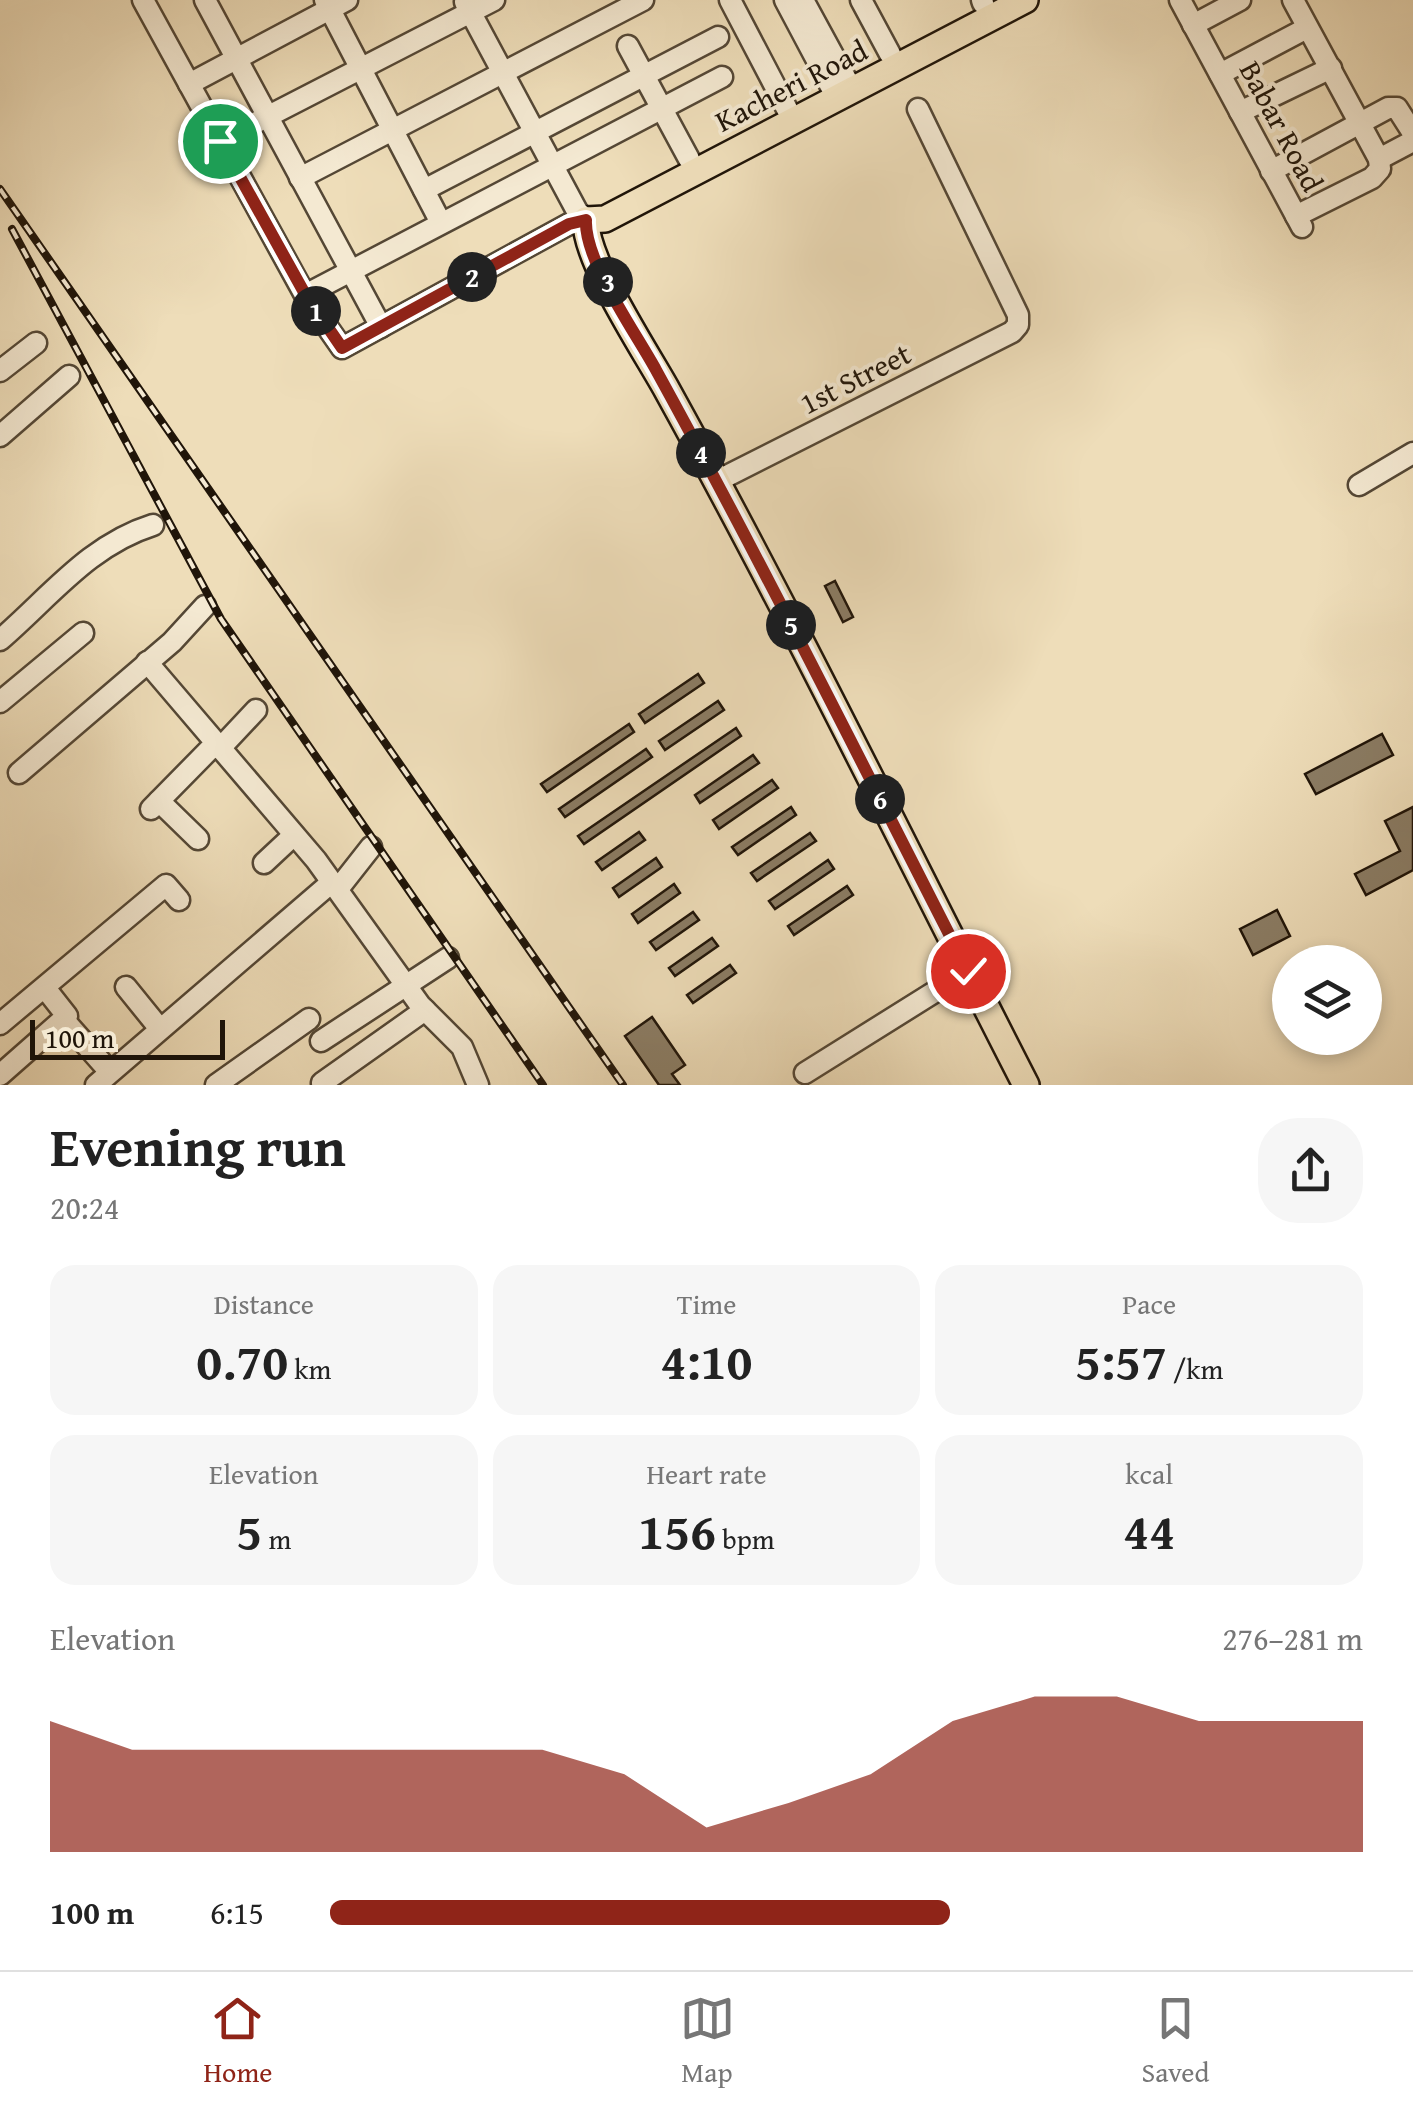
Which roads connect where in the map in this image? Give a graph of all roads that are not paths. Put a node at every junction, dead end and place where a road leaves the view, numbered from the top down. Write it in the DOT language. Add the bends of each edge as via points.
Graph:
graph roads {
  1 [pos="143,0"];
  2 [pos="206,0"];
  3 [pos="494,0"];
  4 [pos="643,0"];
  5 [pos="730,0"];
  6 [pos="785,0"];
  7 [pos="803,0"];
  8 [pos="1025,0"];
  9 [pos="1180,0"];
  10 [pos="1240,0"];
  11 [pos="1293,0"];
  12 [pos="985,1"];
  13 [pos="866,2"];
  14 [pos="334,3"];
  15 [pos="468,6"];
  16 [pos="612,7"];
  17 [pos="1194,24"];
  18 [pos="1307,28"];
  19 [pos="718,37"];
  20 [pos="628,46"];
  21 [pos="890,54"];
  22 [pos="235,58"];
  23 [pos="1331,68"];
  24 [pos="361,69"];
  25 [pos="502,73"];
  26 [pos="1220,74"];
  27 [pos="643,77"];
  28 [pos="722,77"];
  29 [pos="189,84"];
  30 [pos="841,87"];
  31 [pos="786,108"];
  32 [pos="918,109"];
  33 [pos="660,110"];
  34 [pos="1240,112"];
  35 [pos="267,117"];
  36 [pos="1360,123"];
  37 [pos="393,130"];
  38 [pos="1413,132"];
  39 [pos="533,134"];
  40 [pos="220,141"];
  41 [pos="1413,141"];
  42 [pos="690,159"];
  43 [pos="1379,159"];
  44 [pos="552,165"];
  45 [pos="1272,171"];
  46 [pos="300,178"];
  47 [pos="424,190"];
  48 [pos="586,220"];
  49 [pos="441,224"];
  50 [pos="350,271"];
  51 [pos="305,294"];
  52 [pos="381,327"];
  53 [pos="36,343"];
  54 [pos="0,370"];
  55 [pos="69,376"];
  56 [pos="0,436"];
  57 [pos="1413,454"];
  58 [pos="717,481"];
  59 [pos="1360,486"];
  60 [pos="153,524"];
  61 [pos="205,606"];
  62 [pos="83,633"];
  63 [pos="0,640"];
  64 [pos="147,662"];
  65 [pos="0,702"];
  66 [pos="256,710"];
  67 [pos="215,746"];
  68 [pos="19,773"];
  69 [pos="294,835"];
  70 [pos="198,839"];
  71 [pos="371,847"];
  72 [pos="264,863"];
  73 [pos="336,886"];
  74 [pos="179,900"];
  75 [pos="448,958"];
  76 [pos="968,971"];
  77 [pos="406,984"];
  78 [pos="45,988"];
  79 [pos="126,988"];
  80 [pos="425,1010"];
  81 [pos="309,1019"];
  82 [pos="63,1020"];
  83 [pos="0,1024"];
  84 [pos="160,1029"];
  85 [pos="321,1041"];
  86 [pos="805,1073"];
  87 [pos="0,1075"];
  88 [pos="103,1079"];
  89 [pos="322,1083"];
  90 [pos="216,1085"];
  91 [pos="478,1085"];
  92 [pos="1026,1085"];
  1 -- 29 [label="street"];
  2 -- 22 [label="street"];
  3 -- 15 [label="street"];
  4 -- 16 [label="street"];
  5 -- 31 [label="street"];
  6 -- 30 [label="street"];
  7 -- 30 [label="street"];
  8 -- 30 [label="main road, Kacheri Road"];
  9 -- 17 [label="street, Babar Road"];
  10 -- 17 [label="street"];
  11 -- 18 [label="street"];
  12 -- 21 [label="main road, Kacheri Road"];
  13 -- 21 [label="street"];
  14 -- 22 [label="street"];
  14 -- 24 [label="street"];
  15 -- 24 [label="street"];
  15 -- 25 [label="street"];
  16 -- 25 [label="street"];
  17 -- 26 [label="street, Babar Road"];
  18 -- 23 [label="street"];
  18 -- 26 [label="street"];
  19 -- 27 [label="street"];
  20 -- 27 [label="street"];
  21 -- 30 [label="main road, Kacheri Road"];
  22 -- 29 [label="street"];
  22 -- 35 [label="street"];
  23 -- 34 [label="street"];
  23 -- 36 [label="street"];
  24 -- 35 [label="street"];
  24 -- 37 [label="street"];
  25 -- 37 [label="street"];
  25 -- 39 [label="street"];
  26 -- 34 [label="street, Babar Road"];
  27 -- 33 [label="street"];
  27 -- 39 [label="street"];
  28 -- 33 [label="street"];
  29 -- 40 [label="street"];
  30 -- 31 [label="main road, Kacheri Road"];
  30 -- 48 [label="main road, Kacheri Road" via="605,219"];
  31 -- 42 [label="main road, Kacheri Road"];
  32 -- 58 [label="street, 1st Street" via="1018,326"];
  33 -- 42 [label="street"];
  33 -- 44 [label="street"];
  34 -- 45 [label="street, Babar Road"];
  35 -- 40 [label="street"];
  35 -- 46 [label="street"];
  36 -- 38 [label="street" via="1397,108"];
  36 -- 43 [label="street"];
  36 -- 45 [label="street"];
  37 -- 46 [label="street"];
  37 -- 47 [label="street"];
  39 -- 44 [label="street"];
  39 -- 47 [label="street"];
  40 -- 51 [label="street"];
  41 -- 43 [label="street"];
  42 -- 48 [label="main road, Kacheri Road"];
  43 -- 45 [label="street, Babar Road" via="1372,178 1299,222"];
  44 -- 48 [label="street"];
  44 -- 49 [label="street"];
  46 -- 50 [label="street"];
  47 -- 49 [label="street"];
  48 -- 52 [label="street, Kacheri Road"];
  48 -- 58 [label="main road" via="585,235 601,270"];
  49 -- 50 [label="street"];
  50 -- 51 [label="street"];
  50 -- 52 [label="street"];
  51 -- 52 [label="street, Kacheri Road" via="342,348"];
  53 -- 54 [label="street"];
  55 -- 56 [label="street"];
  57 -- 59 [label="street"];
  58 -- 76 [label="main road"];
  60 -- 63 [label="street" via="100,549"];
  61 -- 64 [label="street"];
  62 -- 65 [label="street"];
  64 -- 67 [label="street"];
  64 -- 68 [label="street"];
  66 -- 67 [label="street"];
  67 -- 69 [label="street"];
  67 -- 70 [label="street" via="155,805"];
  69 -- 72 [label="street"];
  69 -- 73 [label="street"];
  71 -- 73 [label="street"];
  73 -- 77 [label="street"];
  73 -- 84 [label="street"];
  74 -- 78 [label="street" via="166,886"];
  75 -- 77 [label="street"];
  76 -- 86 [label="street"];
  76 -- 92 [label="main road"];
  77 -- 80 [label="street"];
  77 -- 85 [label="street"];
  78 -- 82 [label="street" via="68,1012"];
  78 -- 83 [label="street"];
  79 -- 84 [label="street"];
  80 -- 89 [label="street"];
  80 -- 91 [label="street" via="462,1047"];
  81 -- 90 [label="street"];
  82 -- 87 [label="street"];
  82 -- 88 [label="street"];
  84 -- 88 [label="street"];
}
